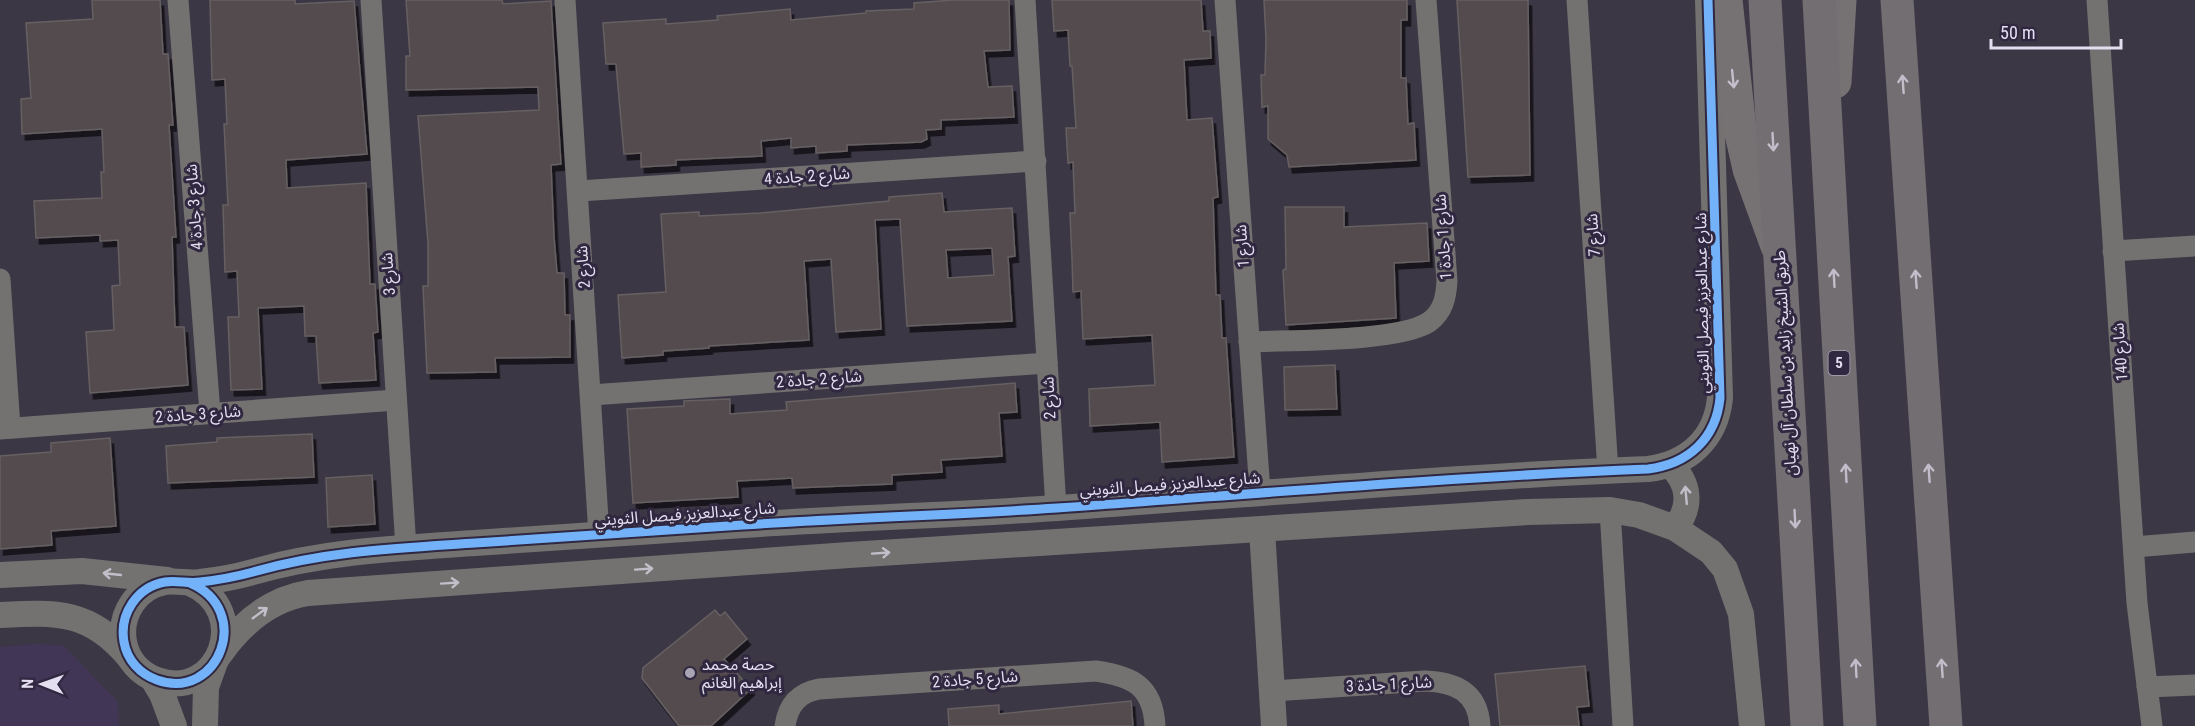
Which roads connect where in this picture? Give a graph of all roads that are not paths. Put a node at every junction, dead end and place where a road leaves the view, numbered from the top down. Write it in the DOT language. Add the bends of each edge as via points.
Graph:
graph roads {
  1 [pos="178,0"];
  2 [pos="371,0"];
  3 [pos="565,0"];
  4 [pos="1025,0"];
  5 [pos="1225,0"];
  6 [pos="1426,0"];
  7 [pos="1578,0"];
  8 [pos="1708,0"];
  9 [pos="1726,0"];
  10 [pos="1765,0"];
  11 [pos="1819,0"];
  12 [pos="1840,0"];
  13 [pos="1897,0"];
  14 [pos="2097,0"];
  15 [pos="1036,161"];
  16 [pos="1829,186"];
  17 [pos="579,191"];
  18 [pos="2195,246"];
  19 [pos="1779,251"];
  20 [pos="2113,251"];
  21 [pos="0,279"];
  22 [pos="1249,342"];
  23 [pos="1047,363"];
  24 [pos="591,395"];
  25 [pos="396,400"];
  26 [pos="210,414"];
  27 [pos="5,429"];
  28 [pos="1670,465"];
  29 [pos="1608,471"];
  30 [pos="1527,477"];
  31 [pos="1260,492"];
  32 [pos="1056,508"];
  33 [pos="1610,510"];
  34 [pos="1528,512"];
  35 [pos="847,519"];
  36 [pos="794,522"];
  37 [pos="1675,528"];
  38 [pos="1262,530"];
  39 [pos="598,534"];
  40 [pos="2195,542"];
  41 [pos="2133,547"];
  42 [pos="406,548"];
  43 [pos="849,555"];
  44 [pos="796,559"];
  45 [pos="0,575"];
  46 [pos="180,582"];
  47 [pos="0,615"];
  48 [pos="130,658"];
  49 [pos="218,658"];
  50 [pos="153,679"];
  51 [pos="2195,685"];
  52 [pos="1273,691"];
  53 [pos="2148,695"];
  54 [pos="1948,721"];
  55 [pos="174,726"];
  56 [pos="205,726"];
  57 [pos="785,726"];
  58 [pos="1155,726"];
  59 [pos="1274,726"];
  60 [pos="1480,726"];
  61 [pos="1623,726"];
  62 [pos="1752,726"];
  63 [pos="1807,726"];
  64 [pos="1860,726"];
  65 [pos="2142,726"];
  66 [pos="2152,726"];
  1 -- 26 [label="street, شارع 3 جادة 4"];
  2 -- 25 [label="street, شارع 3"];
  3 -- 17 [label="street, شارع 2"];
  4 -- 15 [label="street, شارع 2"];
  5 -- 22 [label="street, شارع 1"];
  6 -- 22 [label="street, شارع 1 جادة 1" via="1447,281 1444,304 1429,322 1401,333"];
  7 -- 29 [label="street, شارع 7"];
  8 -- 28 [label="street, شارع عبدالعزيز فيصل الثويني" via="1720,398 1708,435 1695,450"];
  9 -- 19 [label="main road, one-way" via="1740,129 1749,170"];
  10 -- 19 [label="highway, طريق الشيخ زايد بن سلطان آل نهيان, one-way"];
  11 -- 16 [label="highway, 5"];
  12 -- 16 [label="main road"];
  54 -- 13 [label="highway, one-way"];
  14 -- 20 [label="street, شارع 140"];
  15 -- 17 [label="street, شارع 2 جادة 4"];
  15 -- 23 [label="street, شارع 2"];
  64 -- 16 [label="highway, 5, one-way"];
  17 -- 24 [label="street, شارع 2"];
  18 -- 20 [label="street"];
  19 -- 63 [label="highway, طريق الشيخ زايد بن سلطان آل نهيان, one-way"];
  20 -- 41 [label="street, شارع 140"];
  21 -- 27 [label="street"];
  22 -- 31 [label="street, شارع 1"];
  23 -- 24 [label="street, شارع 2 جادة 2"];
  23 -- 32 [label="street, شارع 2"];
  24 -- 39 [label="street, شارع 2"];
  25 -- 26 [label="street, شارع 3 جادة 2"];
  25 -- 42 [label="street, شارع 3"];
  26 -- 27 [label="street, شارع 3 جادة 2"];
  28 -- 29 [label="street, شارع عبدالعزيز فيصل الثويني"];
  37 -- 28 [label="street, one-way" via="1685,513 1687,495 1682,478"];
  29 -- 30 [label="street, شارع عبدالعزيز فيصل الثويني"];
  30 -- 31 [label="street, شارع عبدالعزيز فيصل الثويني"];
  30 -- 34 [label="street"];
  31 -- 32 [label="street, شارع عبدالعزيز فيصل الثويني"];
  32 -- 35 [label="street, شارع عبدالعزيز فيصل الثويني"];
  33 -- 34 [label="street"];
  33 -- 37 [label="street"];
  33 -- 61 [label="street"];
  34 -- 38 [label="street"];
  35 -- 36 [label="street, شارع عبدالعزيز فيصل الثويني"];
  35 -- 43 [label="street" via="841,525 838,542"];
  36 -- 39 [label="street, شارع عبدالعزيز فيصل الثويني"];
  36 -- 44 [label="street" via="802,525 810,539 808,548"];
  37 -- 62 [label="street" via="1711,552 1725,569 1734,590 1744,635"];
  43 -- 38 [label="street, one-way"];
  38 -- 52 [label="street"];
  39 -- 42 [label="street, شارع عبدالعزيز فيصل الثويني"];
  40 -- 41 [label="street"];
  41 -- 53 [label="street, شارع 140"];
  42 -- 46 [label="street, شارع عبدالعزيز فيصل الثويني" via="301,559 236,577"];
  43 -- 44 [label="street"];
  49 -- 44 [label="street, one-way" via="256,615 292,595"];
  46 -- 45 [label="street, شارع عبدالعزيز فيصل الثويني, one-way" via="82,571"];
  46 -- 48 [label="street" via="144,590 126,612 123,631"];
  46 -- 49 [label="street" via="213,599 222,617 225,636"];
  47 -- 48 [label="street" via="73,616 106,634"];
  48 -- 50 [label="street"];
  49 -- 50 [label="street" via="204,674 184,682"];
  49 -- 56 [label="street" via="206,687"];
  50 -- 55 [label="street"];
  51 -- 53 [label="street"];
  52 -- 59 [label="street"];
  52 -- 60 [label="street, شارع 1 جادة 3" via="1443,682 1458,686 1470,696"];
  53 -- 65 [label="street, شارع 140"];
  53 -- 66 [label="street, شارع 140"];
  57 -- 58 [label="street, شارع 5 جادة 2" via="787,713 800,695 819,689 1096,671 1124,676 1141,687 1152,705"];
}
